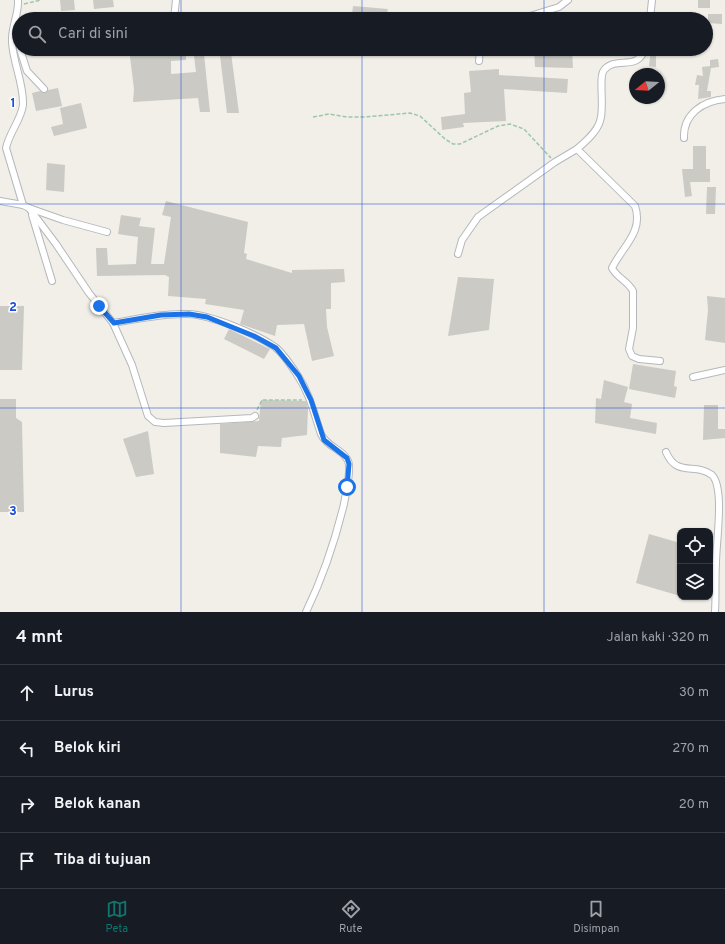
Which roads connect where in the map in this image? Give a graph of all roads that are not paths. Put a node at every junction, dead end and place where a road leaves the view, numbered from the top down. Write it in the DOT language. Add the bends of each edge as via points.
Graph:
graph roads {
  1 [pos="176,0"];
  2 [pos="568,0"];
  3 [pos="652,0"];
  4 [pos="175,12"];
  5 [pos="543,12"];
  6 [pos="651,12"];
  7 [pos="15,56"];
  8 [pos="22,56"];
  9 [pos="479,56"];
  10 [pos="642,56"];
  11 [pos="479,61"];
  12 [pos="44,89"];
  13 [pos="725,99"];
  14 [pos="684,138"];
  15 [pos="577,149"];
  16 [pos="0,202"];
  17 [pos="27,208"];
  18 [pos="107,232"];
  19 [pos="458,254"];
  20 [pos="52,281"];
  21 [pos="114,323"];
  22 [pos="660,360"];
  23 [pos="725,370"];
  24 [pos="693,377"];
  25 [pos="255,416"];
  26 [pos="666,452"];
  27 [pos="306,612"];
  28 [pos="715,612"];
  1 -- 4 [label="street"];
  2 -- 5 [label="street" via="559,7"];
  3 -- 6 [label="street"];
  7 -- 17 [label="street" via="23,106 6,148"];
  8 -- 12 [label="street" via="27,71"];
  9 -- 11 [label="street"];
  10 -- 15 [label="street" via="638,61 611,65 605,69 601,76 603,96 600,121 594,132"];
  13 -- 14 [label="street" via="697,108 687,122"];
  15 -- 19 [label="street" via="478,217 462,240"];
  15 -- 22 [label="street" via="636,206 637,226 626,249 612,268 633,291 633,328 629,349 632,356"];
  16 -- 17 [label="street"];
  17 -- 18 [label="street"];
  17 -- 20 [label="street"];
  17 -- 21 [label="street"];
  21 -- 25 [label="street" via="132,365 148,416 155,422 201,422"];
  21 -- 27 [label="street" via="161,315 189,314 207,317 276,348 299,376 311,400 324,440 347,458 349,464 337,534"];
  23 -- 24 [label="street"];
  26 -- 28 [label="street" via="670,461 677,467 708,473 716,480 718,486 721,506"];
}
